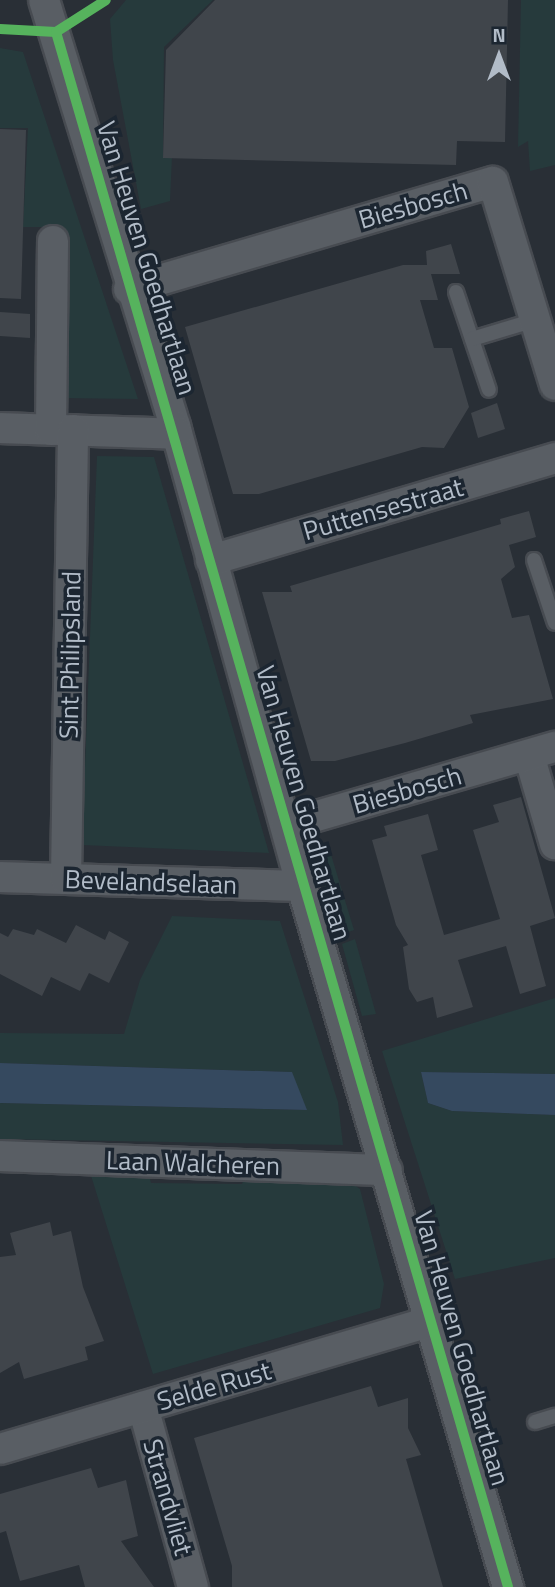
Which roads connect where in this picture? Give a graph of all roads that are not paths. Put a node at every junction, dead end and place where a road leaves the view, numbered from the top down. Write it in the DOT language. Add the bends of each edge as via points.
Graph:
graph roads {
  1 [pos="44,0"];
  2 [pos="53,241"];
  3 [pos="130,289"];
  4 [pos="456,292"];
  5 [pos="536,320"];
  6 [pos="472,339"];
  7 [pos="555,385"];
  8 [pos="489,390"];
  9 [pos="0,428"];
  10 [pos="62,430"];
  11 [pos="177,434"];
  12 [pos="555,458"];
  13 [pos="211,560"];
  14 [pos="534,560"];
  15 [pos="552,604"];
  16 [pos="555,623"];
  17 [pos="542,751"];
  18 [pos="286,825"];
  19 [pos="555,844"];
  20 [pos="0,877"];
  21 [pos="66,880"];
  22 [pos="302,886"];
  23 [pos="0,1156"];
  24 [pos="387,1170"];
  25 [pos="429,1322"];
  26 [pos="143,1407"];
  27 [pos="555,1416"];
  28 [pos="535,1422"];
  29 [pos="0,1450"];
  30 [pos="193,1587"];
  31 [pos="508,1587"];
  1 -- 3 [label="street, Van Heuven Goedhartlaan"];
  2 -- 10 [label="street, Sint Philipsland"];
  3 -- 5 [label="street, Biesbosch" via="494,182"];
  3 -- 11 [label="street, Van Heuven Goedhartlaan"];
  4 -- 6 [label="lane"];
  5 -- 6 [label="lane"];
  5 -- 7 [label="street, Biesbosch"];
  6 -- 8 [label="lane"];
  9 -- 10 [label="street"];
  10 -- 11 [label="street"];
  10 -- 21 [label="street, Sint Philipsland"];
  11 -- 13 [label="street, Van Heuven Goedhartlaan"];
  12 -- 13 [label="street, Puttensestraat"];
  13 -- 18 [label="street, Van Heuven Goedhartlaan"];
  14 -- 15 [label="lane"];
  15 -- 16 [label="lane"];
  17 -- 18 [label="street, Biesbosch"];
  17 -- 19 [label="street, Biesbosch"];
  18 -- 22 [label="street, Van Heuven Goedhartlaan"];
  20 -- 21 [label="street, Bevelandselaan"];
  21 -- 22 [label="street, Bevelandselaan"];
  22 -- 24 [label="street, Van Heuven Goedhartlaan"];
  23 -- 24 [label="street, Laan Walcheren"];
  24 -- 25 [label="street, Van Heuven Goedhartlaan"];
  25 -- 26 [label="street, Selde Rust"];
  25 -- 31 [label="street, Van Heuven Goedhartlaan"];
  26 -- 29 [label="street, Selde Rust"];
  26 -- 30 [label="street, Strandvliet"];
  27 -- 28 [label="lane"];
}
